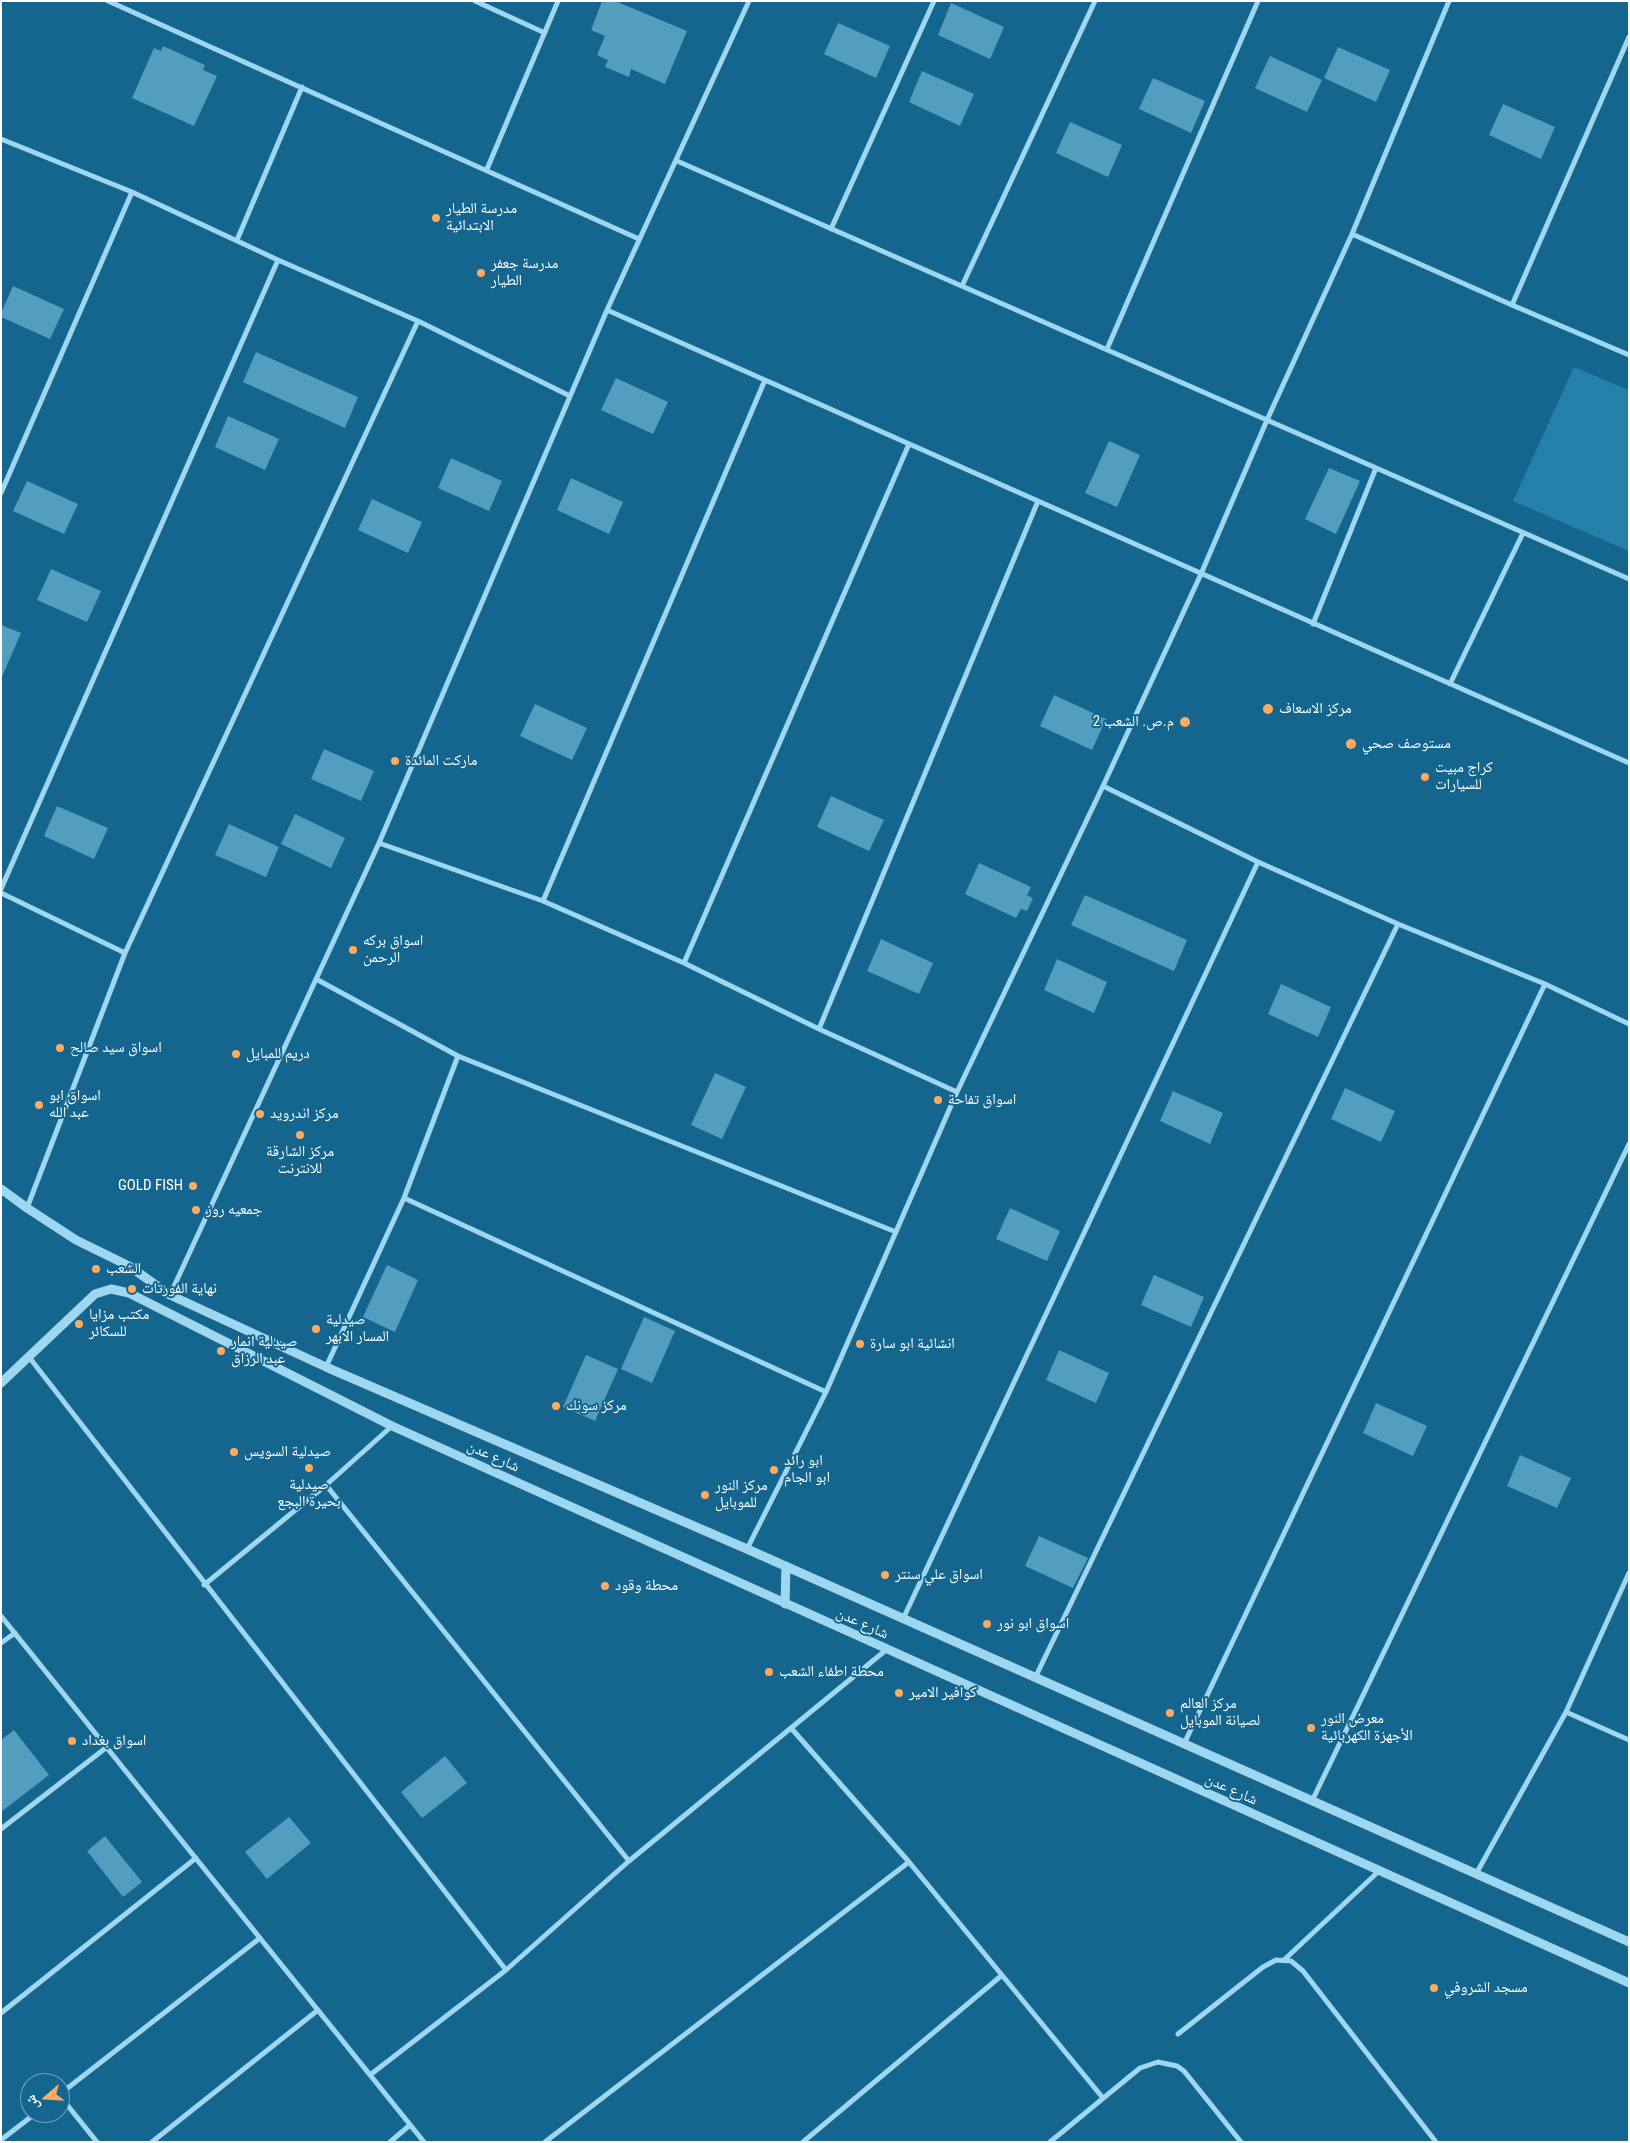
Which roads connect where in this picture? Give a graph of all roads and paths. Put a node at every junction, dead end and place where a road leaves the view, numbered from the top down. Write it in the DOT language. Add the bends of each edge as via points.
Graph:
graph roads {
  1 [pos="108,1"];
  2 [pos="475,1"];
  3 [pos="558,1"];
  4 [pos="749,1"];
  5 [pos="934,1"];
  6 [pos="1094,1"];
  7 [pos="1258,1"];
  8 [pos="1449,1"];
  9 [pos="545,33"];
  10 [pos="1629,37"];
  11 [pos="302,87"];
  12 [pos="1,139"];
  13 [pos="677,161"];
  14 [pos="487,169"];
  15 [pos="132,192"];
  16 [pos="832,229"];
  17 [pos="1352,234"];
  18 [pos="639,239"];
  19 [pos="237,240"];
  20 [pos="278,260"];
  21 [pos="962,286"];
  22 [pos="1512,305"];
  23 [pos="607,310"];
  24 [pos="418,321"];
  25 [pos="1107,350"];
  26 [pos="1629,355"];
  27 [pos="765,380"];
  28 [pos="570,396"];
  29 [pos="1267,420"];
  30 [pos="909,444"];
  31 [pos="1376,468"];
  32 [pos="1,493"];
  33 [pos="1038,501"];
  34 [pos="1523,533"];
  35 [pos="1201,574"];
  36 [pos="1629,579"];
  37 [pos="1313,624"];
  38 [pos="1450,684"];
  39 [pos="1629,763"];
  40 [pos="1103,786"];
  41 [pos="379,844"];
  42 [pos="1258,862"];
  43 [pos="1,891"];
  44 [pos="543,900"];
  45 [pos="1398,924"];
  46 [pos="125,953"];
  47 [pos="684,962"];
  48 [pos="316,979"];
  49 [pos="1544,984"];
  50 [pos="1629,1024"];
  51 [pos="819,1029"];
  52 [pos="458,1056"];
  53 [pos="957,1092"];
  54 [pos="1629,1144"];
  55 [pos="1,1189"];
  56 [pos="404,1198"];
  57 [pos="27,1208"];
  58 [pos="896,1232"];
  59 [pos="170,1295"];
  60 [pos="28,1357"];
  61 [pos="326,1367"];
  62 [pos="1,1383"];
  63 [pos="826,1392"];
  64 [pos="392,1426"];
  65 [pos="326,1485"];
  66 [pos="747,1549"];
  67 [pos="786,1566"];
  68 [pos="1629,1573"];
  69 [pos="204,1585"];
  70 [pos="785,1604"];
  71 [pos="1,1616"];
  72 [pos="903,1618"];
  73 [pos="15,1632"];
  74 [pos="1,1643"];
  75 [pos="886,1650"];
  76 [pos="1035,1678"];
  77 [pos="1566,1712"];
  78 [pos="791,1728"];
  79 [pos="1629,1740"];
  80 [pos="1184,1744"];
  81 [pos="107,1747"];
  82 [pos="1312,1801"];
  83 [pos="1,1829"];
  84 [pos="196,1858"];
  85 [pos="629,1861"];
  86 [pos="909,1862"];
  87 [pos="1379,1871"];
  88 [pos="1476,1874"];
  89 [pos="260,1938"];
  90 [pos="1629,1942"];
  91 [pos="1284,1960"];
  92 [pos="506,1970"];
  93 [pos="1001,1976"];
  94 [pos="1629,1983"];
  95 [pos="318,2010"];
  96 [pos="1,2013"];
  97 [pos="1178,2034"];
  98 [pos="370,2076"];
  99 [pos="70,2087"];
  100 [pos="1103,2098"];
  101 [pos="70,2108"];
  102 [pos="23,2123"];
  103 [pos="410,2125"];
  104 [pos="1,2140"];
  105 [pos="1053,2141"];
  106 [pos="97,2142"];
  107 [pos="152,2142"];
  108 [pos="390,2142"];
  109 [pos="424,2142"];
  110 [pos="545,2142"];
  111 [pos="803,2142"];
  112 [pos="1241,2142"];
  113 [pos="1436,2142"];
  1 -- 11 [label="street"];
  2 -- 9 [label="street"];
  3 -- 9 [label="street"];
  4 -- 13 [label="street"];
  5 -- 16 [label="street"];
  6 -- 21 [label="street"];
  7 -- 25 [label="street"];
  8 -- 17 [label="street"];
  9 -- 14 [label="street"];
  10 -- 22 [label="street"];
  11 -- 14 [label="street"];
  11 -- 19 [label="street"];
  12 -- 15 [label="street"];
  13 -- 16 [label="street"];
  13 -- 18 [label="street"];
  14 -- 18 [label="street"];
  15 -- 19 [label="street"];
  15 -- 32 [label="street"];
  16 -- 21 [label="street"];
  17 -- 22 [label="street"];
  17 -- 29 [label="street"];
  18 -- 23 [label="street"];
  19 -- 20 [label="street"];
  20 -- 24 [label="street"];
  20 -- 43 [label="street"];
  21 -- 25 [label="street"];
  22 -- 26 [label="street"];
  23 -- 27 [label="street"];
  23 -- 28 [label="street"];
  24 -- 28 [label="street"];
  24 -- 46 [label="street"];
  25 -- 29 [label="street"];
  27 -- 30 [label="street"];
  27 -- 44 [label="street"];
  28 -- 41 [label="street"];
  29 -- 31 [label="street"];
  29 -- 35 [label="street"];
  30 -- 33 [label="street"];
  30 -- 47 [label="street"];
  31 -- 34 [label="street"];
  31 -- 37 [label="street"];
  33 -- 35 [label="street"];
  33 -- 51 [label="street"];
  34 -- 36 [label="street"];
  34 -- 38 [label="street"];
  35 -- 37 [label="street"];
  35 -- 40 [label="street"];
  37 -- 38 [label="street"];
  38 -- 39 [label="street"];
  40 -- 42 [label="street"];
  40 -- 53 [label="street"];
  41 -- 44 [label="street"];
  41 -- 48 [label="street"];
  42 -- 45 [label="street"];
  42 -- 72 [label="street"];
  43 -- 46 [label="street"];
  44 -- 47 [label="street"];
  45 -- 49 [label="street"];
  45 -- 76 [label="street"];
  46 -- 57 [label="street"];
  47 -- 51 [label="street"];
  48 -- 52 [label="street"];
  48 -- 59 [label="street"];
  49 -- 50 [label="street"];
  49 -- 80 [label="street"];
  51 -- 53 [label="street"];
  52 -- 56 [label="street"];
  52 -- 58 [label="street"];
  53 -- 58 [label="street"];
  54 -- 82 [label="street"];
  55 -- 57 [label="street, شارع عدن"];
  56 -- 61 [label="street"];
  56 -- 63 [label="street"];
  57 -- 59 [label="street, شارع عدن" via="76,1240 129,1266"];
  58 -- 63 [label="street"];
  59 -- 61 [label="street, شارع عدن"];
  60 -- 62 [label="street, شارع عدن"];
  60 -- 64 [label="street, شارع عدن" via="95,1294 111,1289 129,1293"];
  60 -- 69 [label="street"];
  61 -- 66 [label="street, شارع عدن"];
  63 -- 66 [label="street"];
  64 -- 65 [label="street"];
  64 -- 70 [label="street, شارع عدن"];
  65 -- 69 [label="street"];
  65 -- 85 [label="street"];
  66 -- 67 [label="street, شارع عدن"];
  67 -- 70 [label="street"];
  67 -- 72 [label="street, شارع عدن"];
  68 -- 77 [label="street"];
  69 -- 92 [label="street"];
  70 -- 75 [label="street, شارع عدن"];
  71 -- 73 [label="street"];
  72 -- 76 [label="street, شارع عدن"];
  73 -- 74 [label="street"];
  73 -- 81 [label="street"];
  75 -- 78 [label="street"];
  75 -- 87 [label="street, شارع عدن"];
  76 -- 80 [label="street, شارع عدن"];
  77 -- 79 [label="street"];
  77 -- 88 [label="street"];
  78 -- 85 [label="street"];
  78 -- 86 [label="street"];
  80 -- 82 [label="street, شارع عدن"];
  81 -- 83 [label="street"];
  81 -- 84 [label="street"];
  82 -- 88 [label="street, شارع عدن"];
  84 -- 89 [label="street"];
  84 -- 96 [label="street"];
  85 -- 92 [label="street"];
  86 -- 93 [label="street"];
  86 -- 110 [label="street"];
  87 -- 91 [label="street"];
  87 -- 94 [label="street, شارع عدن"];
  88 -- 90 [label="street, شارع عدن"];
  89 -- 95 [label="street"];
  89 -- 99 [label="street"];
  91 -- 97 [label="street" via="1276,1960 1263,1967"];
  91 -- 113 [label="street" via="1298,1965"];
  92 -- 98 [label="street"];
  93 -- 100 [label="street"];
  93 -- 111 [label="street"];
  95 -- 98 [label="street"];
  95 -- 107 [label="street"];
  98 -- 103 [label="street"];
  100 -- 105 [label="street"];
  100 -- 112 [label="street" via="1140,2068 1168,2063 1191,2078"];
  101 -- 106 [label="street"];
  102 -- 104 [label="street"];
  103 -- 108 [label="street"];
  103 -- 109 [label="street"];
}
